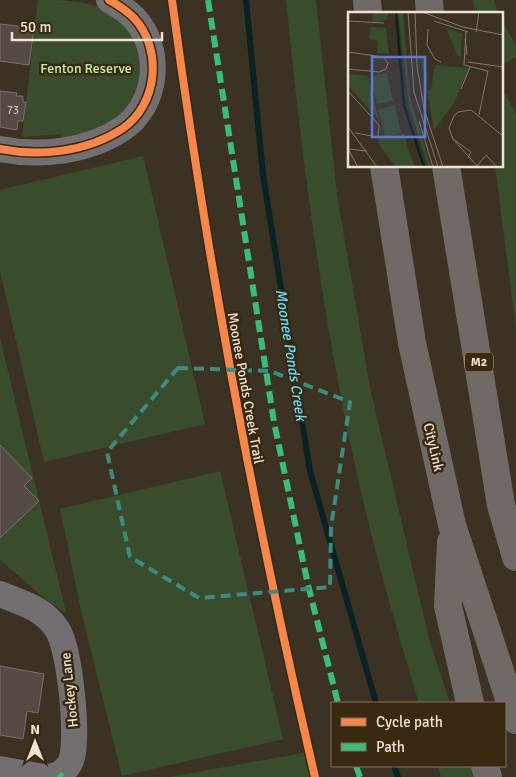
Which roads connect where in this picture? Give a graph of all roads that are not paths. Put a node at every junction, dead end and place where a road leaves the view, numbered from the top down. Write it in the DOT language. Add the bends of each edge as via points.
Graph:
graph roads {
  1 [pos="109,0"];
  2 [pos="0,149"];
  3 [pos="384,168"];
  4 [pos="446,168"];
  5 [pos="452,525"];
  6 [pos="516,557"];
  7 [pos="0,594"];
  8 [pos="470,702"];
  9 [pos="516,720"];
  10 [pos="48,777"];
  1 -- 2 [label="street" via="134,19 149,44 153,61 148,95 134,118 109,136 71,149 34,153"];
  3 -- 5 [label="highway, CityLink" via="412,343"];
  4 -- 6 [label="highway, M2" via="501,505"];
  5 -- 8 [label="highway" via="448,606"];
  5 -- 9 [label="highway, CityLink"];
  7 -- 10 [label="street, Hockey Lane" via="42,611 64,642 74,747 64,770"];
}
